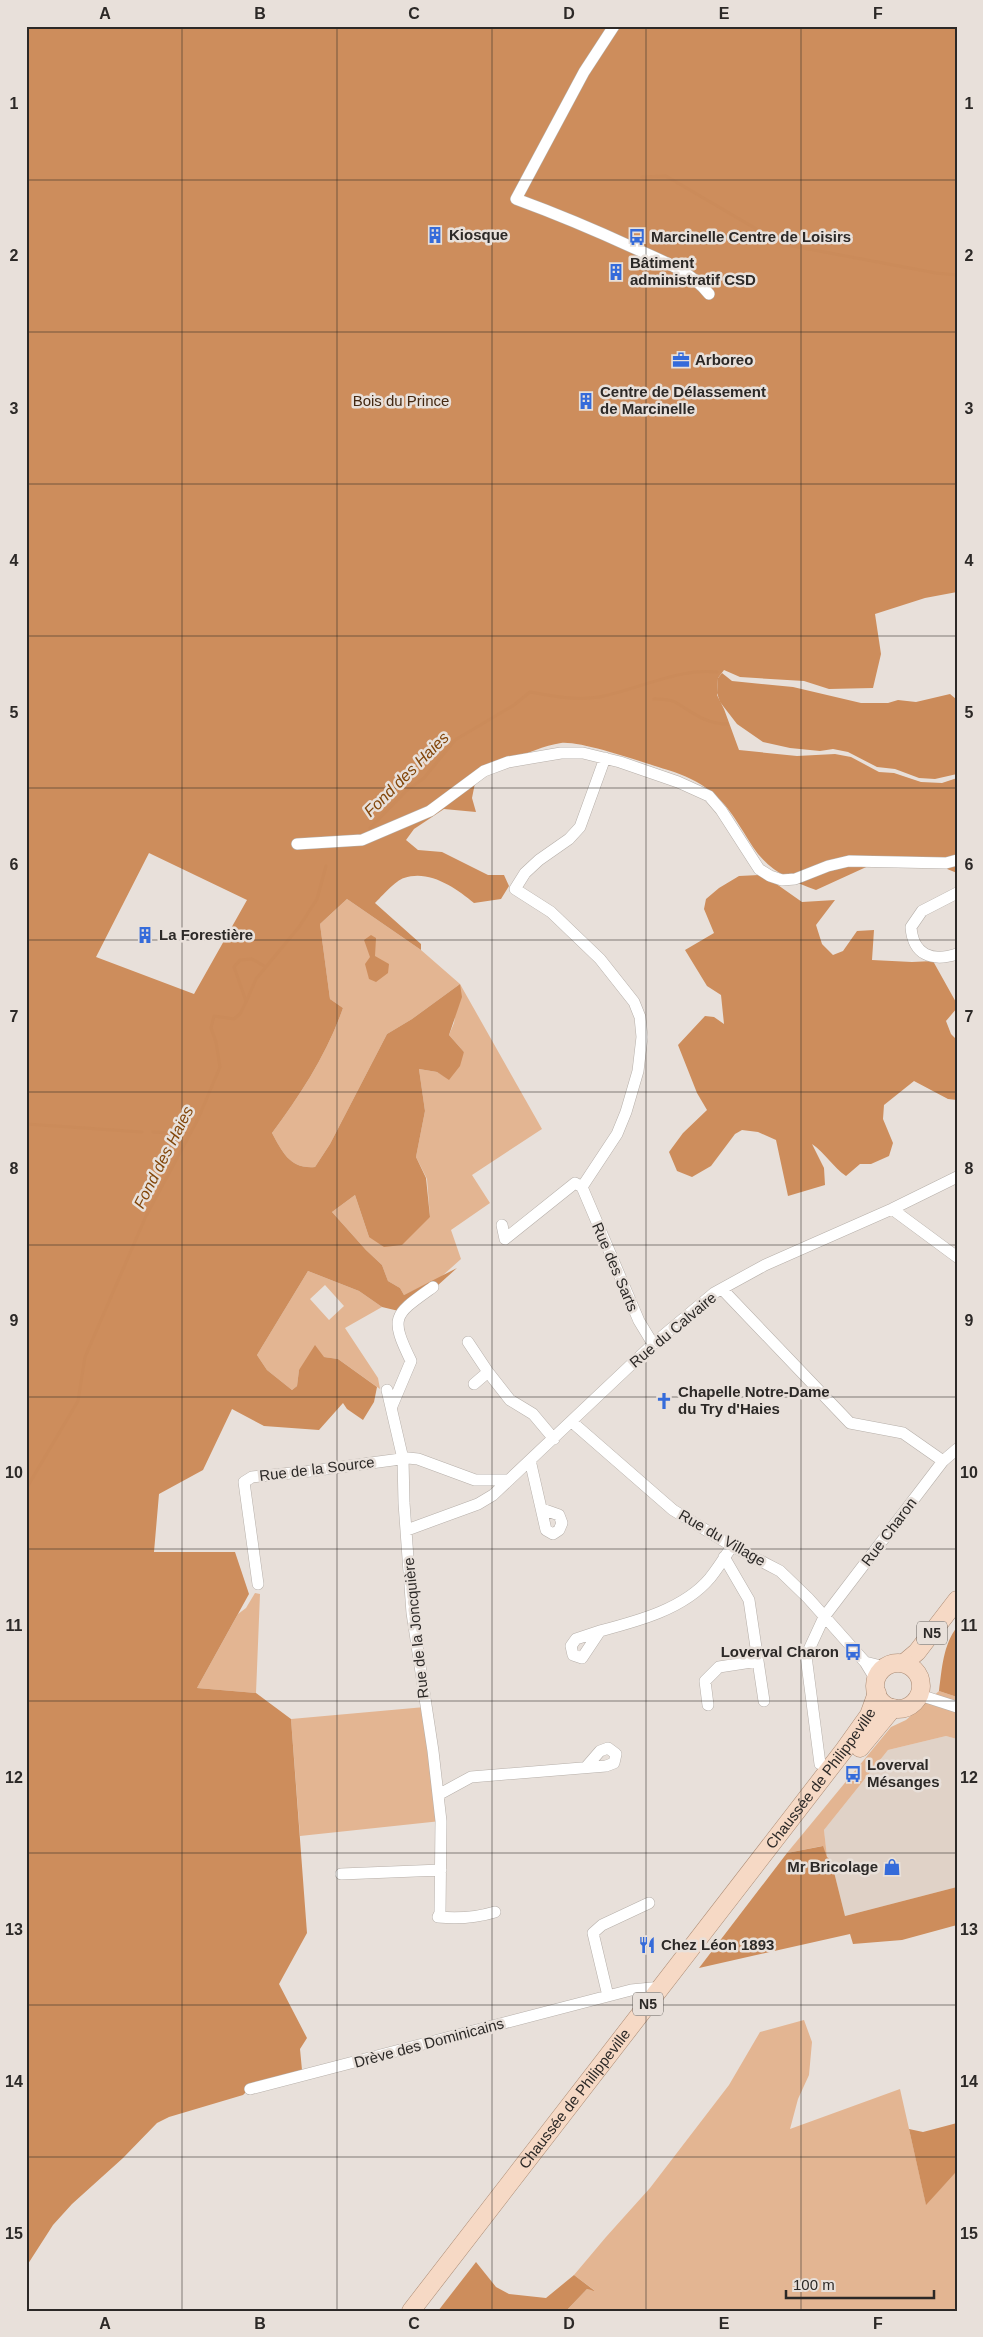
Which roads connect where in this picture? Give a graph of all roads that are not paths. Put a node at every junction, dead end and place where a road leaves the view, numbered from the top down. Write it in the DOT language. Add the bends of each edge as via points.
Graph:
graph roads {
  1 [pos="614,26"];
  2 [pos="709,294"];
  3 [pos="605,758"];
  4 [pos="296,844"];
  5 [pos="957,860"];
  6 [pos="957,894"];
  7 [pos="957,954"];
  8 [pos="957,1177"];
  9 [pos="582,1186"];
  10 [pos="892,1209"];
  11 [pos="502,1225"];
  12 [pos="957,1257"];
  13 [pos="433,1288"];
  14 [pos="722,1289"];
  15 [pos="468,1342"];
  16 [pos="653,1344"];
  17 [pos="488,1372"];
  18 [pos="474,1384"];
  19 [pos="387,1390"];
  20 [pos="392,1406"];
  21 [pos="572,1422"];
  22 [pos="554,1439"];
  23 [pos="957,1449"];
  24 [pos="404,1459"];
  25 [pos="530,1460"];
  26 [pos="943,1461"];
  27 [pos="509,1480"];
  28 [pos="542,1509"];
  29 [pos="407,1530"];
  30 [pos="732,1546"];
  31 [pos="724,1557"];
  32 [pos="258,1584"];
  33 [pos="957,1600"];
  34 [pos="824,1617"];
  35 [pos="957,1620"];
  36 [pos="600,1631"];
  37 [pos="758,1660"];
  38 [pos="904,1663"];
  39 [pos="879,1680"];
  40 [pos="920,1692"];
  41 [pos="764,1701"];
  42 [pos="708,1705"];
  43 [pos="957,1707"];
  44 [pos="893,1708"];
  45 [pos="820,1764"];
  46 [pos="587,1766"];
  47 [pos="438,1795"];
  48 [pos="441,1870"];
  49 [pos="341,1874"];
  50 [pos="649,1903"];
  51 [pos="495,1912"];
  52 [pos="662,1987"];
  53 [pos="608,1996"];
  54 [pos="250,2089"];
  55 [pos="411,2311"];
  56 [pos="426,2311"];
  1 -- 2 [label="street" via="584,72 516,199 573,219 672,266 700,282"];
  3 -- 4 [label="street" via="561,753 508,762 484,771 430,811 362,840"];
  3 -- 5 [label="street" via="678,782 709,796 759,869 782,880 796,879 849,861 946,863"];
  3 -- 9 [label="street" via="580,827 569,839 538,860 515,889 551,912 600,959 634,1002 640,1017 642,1037 638,1071 626,1112 617,1134"];
  6 -- 7 [label="street" via="922,911 911,927 914,944 920,952 942,958"];
  8 -- 10 [label="street, Rue du Calvaire"];
  9 -- 11 [label="street" via="575,1183 505,1239"];
  9 -- 16 [label="street, Rue des Sarts" via="639,1321"];
  10 -- 12 [label="street"];
  10 -- 14 [label="street, Rue du Calvaire" via="765,1265"];
  13 -- 20 [label="street" via="399,1314 396,1324 400,1339 412,1361"];
  14 -- 16 [label="street, Rue du Calvaire"];
  14 -- 26 [label="street" via="850,1423 903,1433"];
  15 -- 17 [label="street"];
  16 -- 21 [label="street, Rue du Calvaire"];
  17 -- 18 [label="street"];
  17 -- 22 [label="street" via="510,1400 533,1414"];
  19 -- 20 [label="street"];
  20 -- 24 [label="street"];
  21 -- 22 [label="street, Rue du Calvaire"];
  21 -- 30 [label="street, Rue du Village" via="673,1510"];
  22 -- 25 [label="street, Rue du Calvaire"];
  23 -- 26 [label="street, Rue Charon"];
  24 -- 27 [label="street" via="418,1459 475,1480"];
  24 -- 29 [label="street, Rue de la Joncquière"];
  24 -- 32 [label="street, Rue de la Source" via="252,1477 244,1482"];
  25 -- 27 [label="street, Rue du Calvaire"];
  25 -- 28 [label="street"];
  26 -- 34 [label="street, Rue Charon"];
  27 -- 29 [label="street, Rue du Calvaire" via="478,1504"];
  29 -- 47 [label="street, Rue de la Joncquière" via="415,1645"];
  30 -- 31 [label="street"];
  30 -- 34 [label="street, Rue du Village" via="780,1571"];
  31 -- 36 [label="street" via="710,1579 682,1602 636,1622"];
  31 -- 37 [label="street" via="749,1600"];
  33 -- 38 [label="main road, N5" via="917,1652"];
  34 -- 39 [label="street, Rue du Village"];
  34 -- 45 [label="street, Rue Charon" via="806,1656"];
  35 -- 40 [label="main road, N5" via="927,1660"];
  37 -- 41 [label="street"];
  37 -- 42 [label="street" via="719,1667 706,1681"];
  38 -- 39 [label="main road" via="894,1663"];
  38 -- 40 [label="main road, N5" via="914,1669"];
  39 -- 44 [label="main road" via="883,1702"];
  39 -- 52 [label="main road, Chaussée de Philippeville / N5" via="870,1716"];
  40 -- 43 [label="street"];
  40 -- 44 [label="main road, N5" via="907,1707"];
  44 -- 56 [label="main road, Chaussée de Philippeville / N5"];
  46 -- 47 [label="street" via="471,1777"];
  47 -- 48 [label="street, Rue de la Joncquière"];
  48 -- 49 [label="street"];
  48 -- 51 [label="street, Rue de la Joncquière" via="438,1917 460,1919"];
  50 -- 53 [label="street" via="610,1921 593,1933"];
  52 -- 53 [label="street, Drève des Dominicains" via="652,1986"];
  52 -- 55 [label="main road, Chaussée de Philippeville / N5"];
  53 -- 54 [label="street, Drève des Dominicains"];
}
